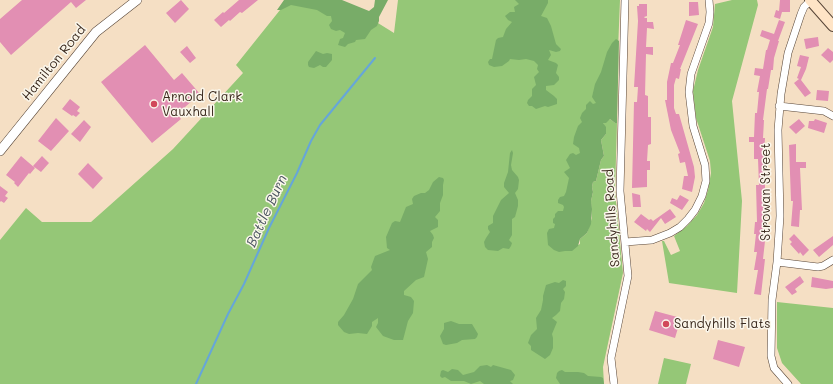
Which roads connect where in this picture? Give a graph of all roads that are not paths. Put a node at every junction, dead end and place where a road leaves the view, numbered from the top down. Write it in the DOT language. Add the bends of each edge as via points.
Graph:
graph roads {
  1 [pos="137,0"];
  2 [pos="625,0"];
  3 [pos="709,0"];
  4 [pos="810,0"];
  5 [pos="833,26"];
  6 [pos="779,106"];
  7 [pos="833,116"];
  8 [pos="0,150"];
  9 [pos="625,242"];
  10 [pos="833,260"];
  11 [pos="777,262"];
  12 [pos="614,384"];
  13 [pos="788,384"];
  1 -- 8 [label="street, Hamilton Road" via="96,32"];
  2 -- 9 [label="street, Sandyhills Road" via="620,186"];
  3 -- 9 [label="street" via="708,29 691,74 689,92 693,126 705,166 706,181 702,196 688,219 670,233 652,240"];
  4 -- 5 [label="main road"];
  4 -- 6 [label="street, Strowan Street" via="803,10 790,48"];
  6 -- 7 [label="street" via="824,111"];
  6 -- 11 [label="street, Strowan Street" via="780,216"];
  9 -- 12 [label="street, Sandyhills Road" via="628,279 612,358"];
  10 -- 11 [label="street" via="818,267"];
  11 -- 13 [label="street, Strowan Street" via="772,300 771,356 774,368"];
}
